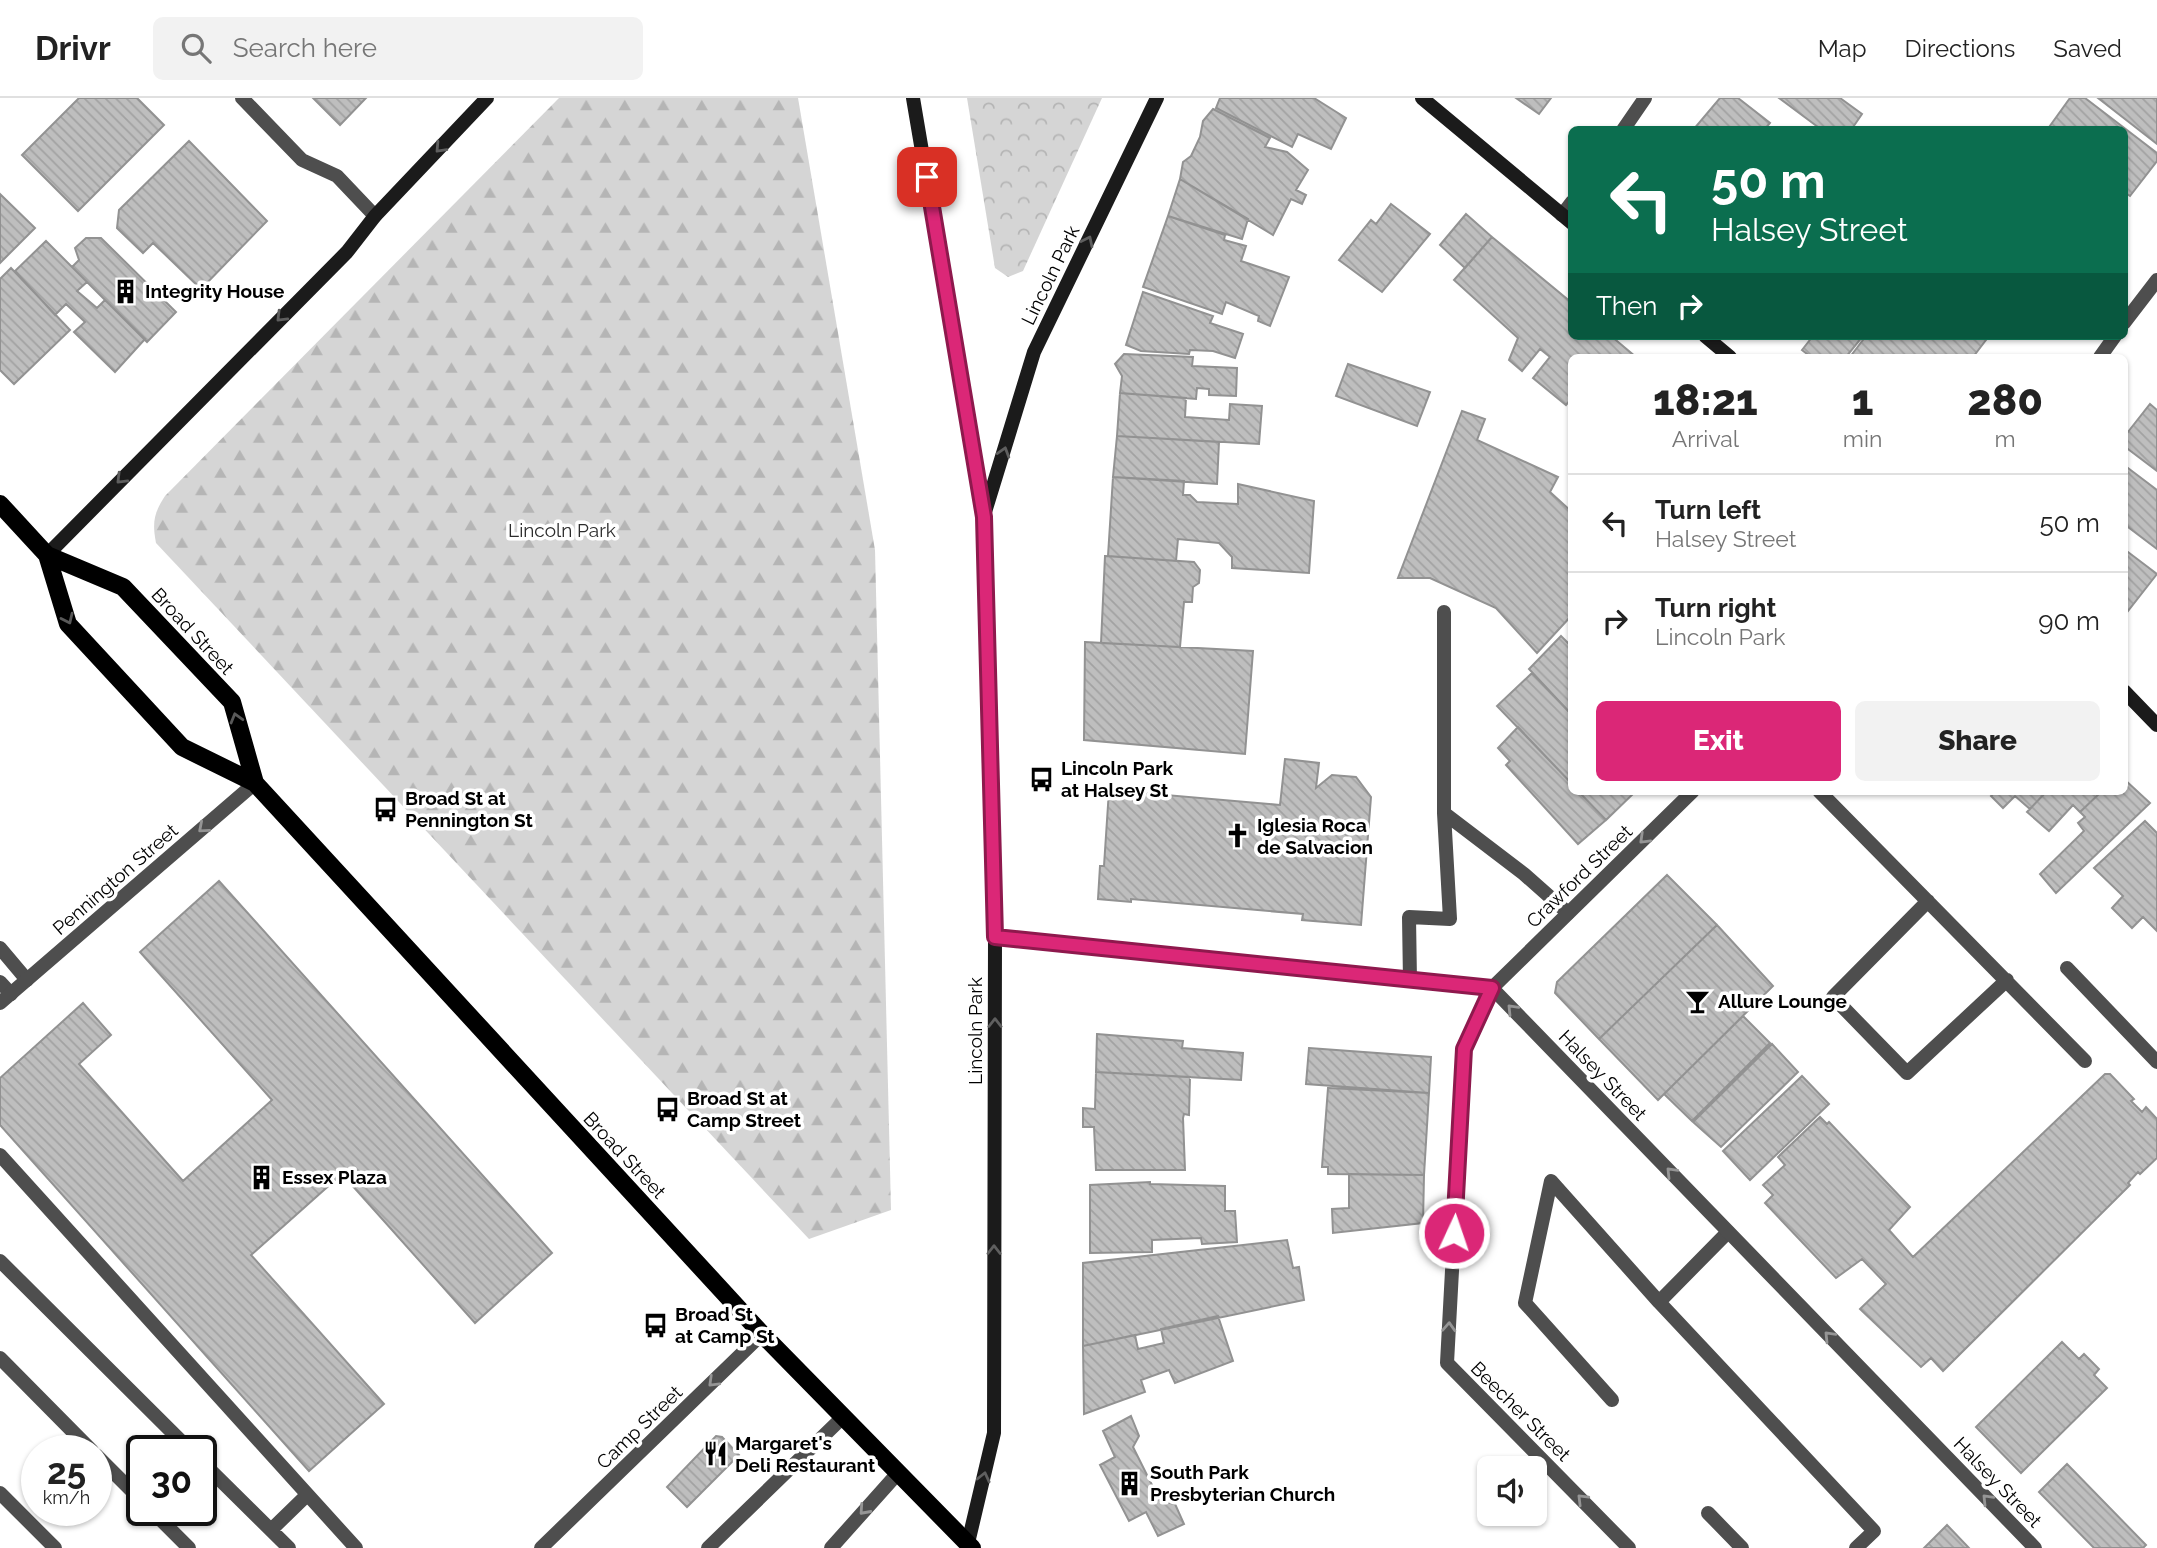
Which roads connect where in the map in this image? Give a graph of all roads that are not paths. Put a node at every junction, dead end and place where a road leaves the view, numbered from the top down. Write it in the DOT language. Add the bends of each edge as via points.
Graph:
graph roads {
  1 [pos="242,98"];
  2 [pos="487,98"];
  3 [pos="914,98"];
  4 [pos="1157,98"];
  5 [pos="1422,98"];
  6 [pos="1645,98"];
  7 [pos="1626,126"];
  8 [pos="375,216"];
  9 [pos="1567,219"];
  10 [pos="2157,280"];
  11 [pos="2128,319"];
  12 [pos="1710,340"];
  13 [pos="1726,354"];
  14 [pos="0,504"];
  15 [pos="984,517"];
  16 [pos="47,555"];
  17 [pos="1444,612"];
  18 [pos="2128,695"];
  19 [pos="2157,725"];
  20 [pos="255,783"];
  21 [pos="1689,795"];
  22 [pos="1823,795"];
  23 [pos="1444,813"];
  24 [pos="1928,901"];
  25 [pos="1568,913"];
  26 [pos="995,937"];
  27 [pos="0,948"];
  28 [pos="2067,968"];
  29 [pos="27,980"];
  30 [pos="2007,980"];
  31 [pos="1409,981"];
  32 [pos="0,982"];
  33 [pos="1492,988"];
  34 [pos="5,998"];
  35 [pos="2085,1061"];
  36 [pos="2157,1062"];
  37 [pos="0,1156"];
  38 [pos="1728,1232"];
  39 [pos="0,1261"];
  40 [pos="1659,1301"];
  41 [pos="762,1334"];
  42 [pos="0,1358"];
  43 [pos="1612,1399"];
  44 [pos="843,1417"];
  45 [pos="76,1435"];
  46 [pos="175,1435"];
  47 [pos="112,1471"];
  48 [pos="898,1473"];
  49 [pos="217,1477"];
  50 [pos="126,1484"];
  51 [pos="0,1493"];
  52 [pos="307,1495"];
  53 [pos="1708,1513"];
  54 [pos="167,1526"];
  55 [pos="271,1530"];
  56 [pos="970,1546"];
  57 [pos="55,1548"];
  58 [pos="189,1548"];
  59 [pos="289,1548"];
  60 [pos="356,1548"];
  61 [pos="541,1548"];
  62 [pos="708,1548"];
  63 [pos="831,1548"];
  64 [pos="1629,1548"];
  65 [pos="1742,1548"];
  66 [pos="1856,1548"];
  67 [pos="2035,1548"];
  1 -- 8 [label="street" via="302,160 337,176"];
  2 -- 8 [label="main road, one-way"];
  3 -- 15 [label="main road, Lincoln Park"];
  15 -- 4 [label="main road, Lincoln Park, one-way" via="1034,352"];
  5 -- 9 [label="main road"];
  6 -- 7 [label="street"];
  8 -- 16 [label="main road, one-way" via="347,252"];
  10 -- 11 [label="street"];
  12 -- 13 [label="main road"];
  14 -- 16 [label="main road, Broad Street"];
  15 -- 26 [label="main road, Lincoln Park"];
  16 -- 20 [label="main road, Broad Street, one-way" via="68,624 182,747"];
  20 -- 16 [label="main road, Broad Street, one-way" via="232,702 123,587"];
  17 -- 23 [label="street"];
  18 -- 19 [label="main road"];
  20 -- 29 [label="street, Pennington Street, one-way"];
  20 -- 41 [label="main road, Broad Street"];
  21 -- 25 [label="street, Crawford Street, one-way"];
  22 -- 24 [label="street"];
  23 -- 25 [label="street"];
  23 -- 31 [label="street" via="1450,919 1409,916"];
  24 -- 30 [label="street"];
  24 -- 30 [label="street" via="1833,997 1907,1073"];
  25 -- 33 [label="street, Crawford Street"];
  26 -- 31 [label="street"];
  56 -- 26 [label="main road, Lincoln Park, one-way" via="994,1433"];
  27 -- 29 [label="street"];
  28 -- 36 [label="street"];
  29 -- 34 [label="street, Pennington Street"];
  30 -- 35 [label="street"];
  31 -- 33 [label="street"];
  32 -- 34 [label="street"];
  38 -- 33 [label="street, Halsey Street, one-way"];
  64 -- 33 [label="street, Beecher Street, one-way" via="1447,1363 1464,1049"];
  37 -- 52 [label="street"];
  38 -- 40 [label="street"];
  67 -- 38 [label="street, Halsey Street, one-way"];
  39 -- 46 [label="street"];
  40 -- 43 [label="street" via="1551,1181 1525,1303"];
  40 -- 66 [label="street" via="1874,1531"];
  41 -- 44 [label="main road, Broad Street"];
  41 -- 61 [label="street, Camp Street, one-way"];
  42 -- 45 [label="street"];
  44 -- 48 [label="main road, Broad Street"];
  44 -- 62 [label="street"];
  47 -- 50 [label="street"];
  48 -- 56 [label="main road, Broad Street"];
  48 -- 63 [label="street, one-way"];
  49 -- 55 [label="street"];
  51 -- 57 [label="street"];
  52 -- 55 [label="street"];
  52 -- 60 [label="street"];
  53 -- 65 [label="street"];
  54 -- 58 [label="street"];
  55 -- 59 [label="street"];
}
